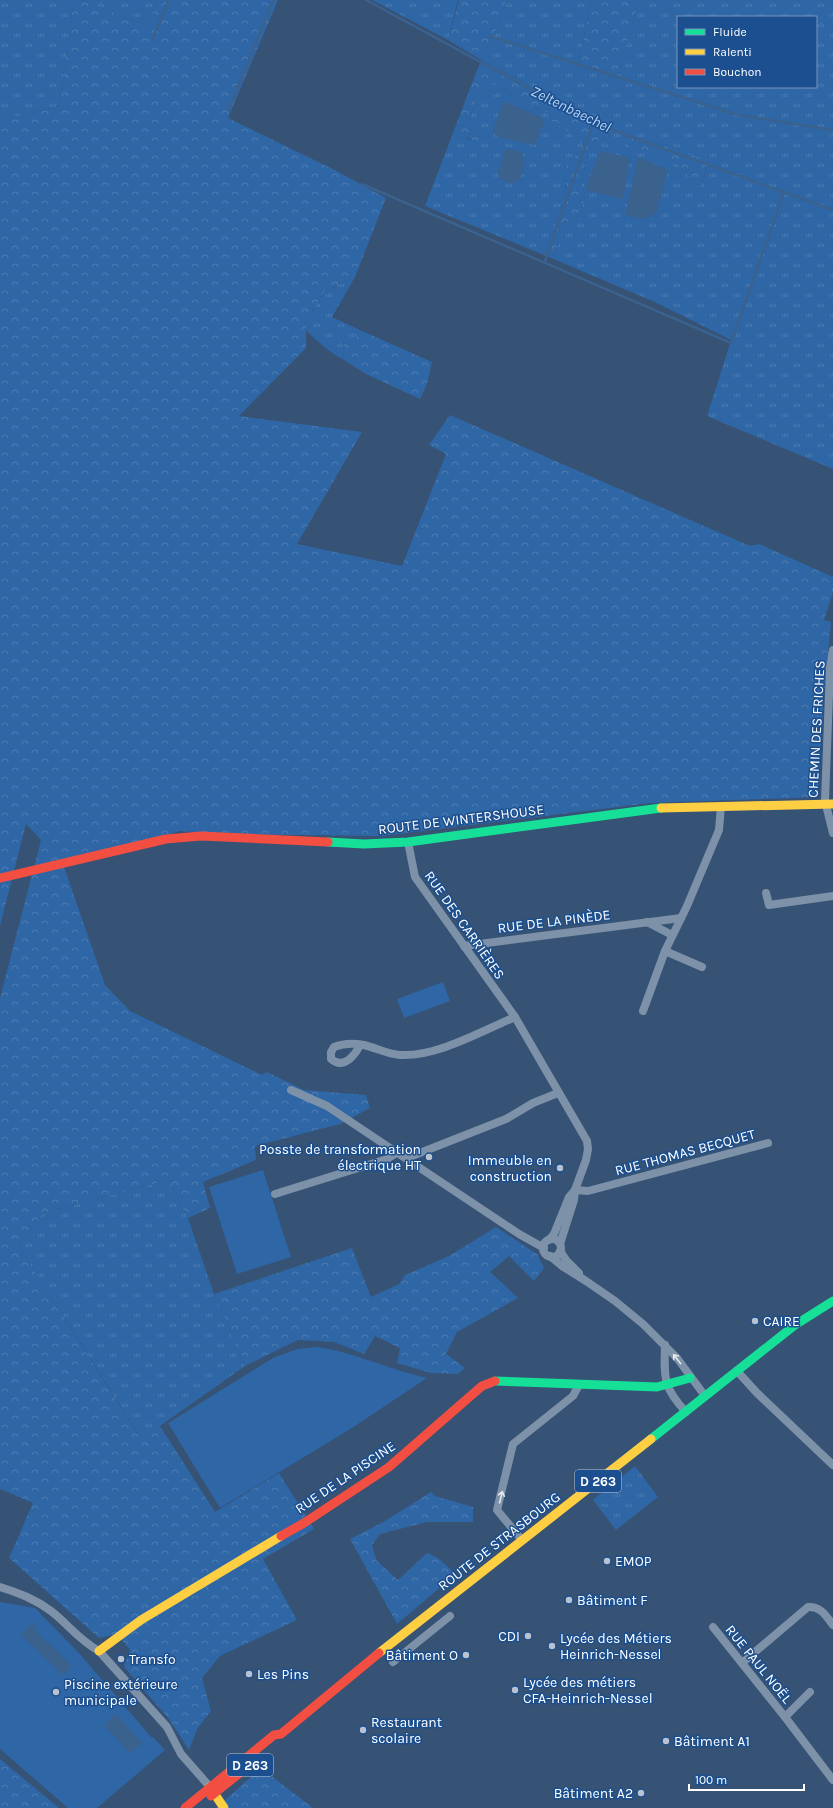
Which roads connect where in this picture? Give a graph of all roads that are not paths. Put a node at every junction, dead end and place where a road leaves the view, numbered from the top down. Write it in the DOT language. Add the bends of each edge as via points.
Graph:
graph roads {
  1 [pos="833,655"];
  2 [pos="829,804"];
  3 [pos="721,806"];
  4 [pos="833,833"];
  5 [pos="408,842"];
  6 [pos="0,878"];
  7 [pos="766,893"];
  8 [pos="833,896"];
  9 [pos="681,918"];
  10 [pos="647,922"];
  11 [pos="672,935"];
  12 [pos="464,946"];
  13 [pos="665,951"];
  14 [pos="702,967"];
  15 [pos="643,1011"];
  16 [pos="515,1017"];
  17 [pos="360,1044"];
  18 [pos="291,1090"];
  19 [pos="558,1093"];
  20 [pos="768,1143"];
  21 [pos="398,1152"];
  22 [pos="407,1158"];
  23 [pos="576,1187"];
  24 [pos="275,1194"];
  25 [pos="546,1243"];
  26 [pos="560,1247"];
  27 [pos="550,1256"];
  28 [pos="586,1281"];
  29 [pos="833,1301"];
  30 [pos="665,1345"];
  31 [pos="738,1371"];
  32 [pos="690,1378"];
  33 [pos="666,1384"];
  34 [pos="579,1385"];
  35 [pos="705,1396"];
  36 [pos="686,1412"];
  37 [pos="833,1465"];
  38 [pos="522,1540"];
  39 [pos="0,1587"];
  40 [pos="450,1616"];
  41 [pos="833,1625"];
  42 [pos="714,1627"];
  43 [pos="99,1651"];
  44 [pos="393,1662"];
  45 [pos="742,1662"];
  46 [pos="810,1692"];
  47 [pos="785,1717"];
  48 [pos="833,1780"];
  49 [pos="212,1790"];
  50 [pos="185,1808"];
  51 [pos="197,1808"];
  52 [pos="224,1808"];
  1 -- 2 [label="street, CHEMIN DES FRICHES"];
  2 -- 3 [label="street, ROUTE DE WINTERSHOUSE"];
  2 -- 4 [label="street, CHEMIN DES FRICHES"];
  3 -- 5 [label="street, ROUTE DE WINTERSHOUSE" via="668,807"];
  3 -- 9 [label="street" via="719,830"];
  5 -- 6 [label="street, ROUTE DE WINTERSHOUSE" via="364,844 194,836 166,839"];
  5 -- 12 [label="street, RUE DES CARRIÈRES" via="414,877"];
  7 -- 8 [label="street" via="769,905"];
  9 -- 10 [label="street, RUE DE LA PINÈDE"];
  9 -- 11 [label="street"];
  10 -- 11 [label="street"];
  10 -- 12 [label="street, RUE DE LA PINÈDE"];
  11 -- 13 [label="street"];
  12 -- 16 [label="street, RUE DES CARRIÈRES"];
  13 -- 14 [label="street"];
  13 -- 15 [label="street"];
  16 -- 17 [label="street" via="453,1044 413,1054 395,1054"];
  16 -- 19 [label="street, RUE DES CARRIÈRES"];
  18 -- 21 [label="street" via="327,1106"];
  19 -- 22 [label="street" via="533,1103 506,1119"];
  19 -- 23 [label="street, RUE DES CARRIÈRES" via="587,1141 588,1155"];
  20 -- 23 [label="street, RUE THOMAS BECQUET" via="608,1186"];
  21 -- 22 [label="street"];
  21 -- 24 [label="street" via="387,1160"];
  22 -- 25 [label="street" via="520,1235"];
  23 -- 25 [label="street, RUE DES CARRIÈRES" via="569,1197 554,1234"];
  23 -- 26 [label="street, RUE DES CARRIÈRES"];
  25 -- 26 [label="street" via="556,1240"];
  25 -- 27 [label="street" via="545,1253"];
  26 -- 27 [label="street" via="557,1255"];
  26 -- 28 [label="street" via="569,1264"];
  27 -- 28 [label="street"];
  28 -- 30 [label="street" via="628,1311"];
  29 -- 31 [label="street, ROUTE DE STRASBOURG / D 263" via="795,1325"];
  32 -- 30 [label="street, one-way"];
  30 -- 33 [label="street"];
  31 -- 35 [label="street, ROUTE DE STRASBOURG / D 263"];
  31 -- 37 [label="street" via="757,1393"];
  32 -- 33 [label="street, RUE DE LA PISCINE"];
  32 -- 35 [label="street"];
  33 -- 34 [label="street, RUE DE LA PISCINE" via="657,1387"];
  33 -- 36 [label="street" via="676,1402"];
  38 -- 34 [label="street, one-way" via="497,1510 513,1444 573,1396"];
  34 -- 43 [label="street, RUE DE LA PISCINE" via="496,1380 482,1386 389,1467 304,1522 141,1620"];
  35 -- 36 [label="street, ROUTE DE STRASBOURG / D 263"];
  36 -- 38 [label="street, ROUTE DE STRASBOURG / D 263"];
  38 -- 49 [label="street, ROUTE DE STRASBOURG / D 263" via="346,1679 281,1734 274,1735"];
  39 -- 43 [label="street" via="28,1596 57,1616 84,1643"];
  40 -- 44 [label="street"];
  41 -- 45 [label="street" via="821,1610 808,1607"];
  42 -- 45 [label="street, RUE PAUL NOËL"];
  43 -- 49 [label="street" via="167,1727 182,1754"];
  45 -- 47 [label="street, RUE PAUL NOËL"];
  46 -- 47 [label="street, RUE PAUL NOËL"];
  47 -- 48 [label="street, RUE PAUL NOËL"];
  49 -- 50 [label="street, ROUTE DE STRASBOURG / D 263"];
  49 -- 51 [label="street, ROUTE DE STRASBOURG / D 263"];
  49 -- 52 [label="street"];
}
